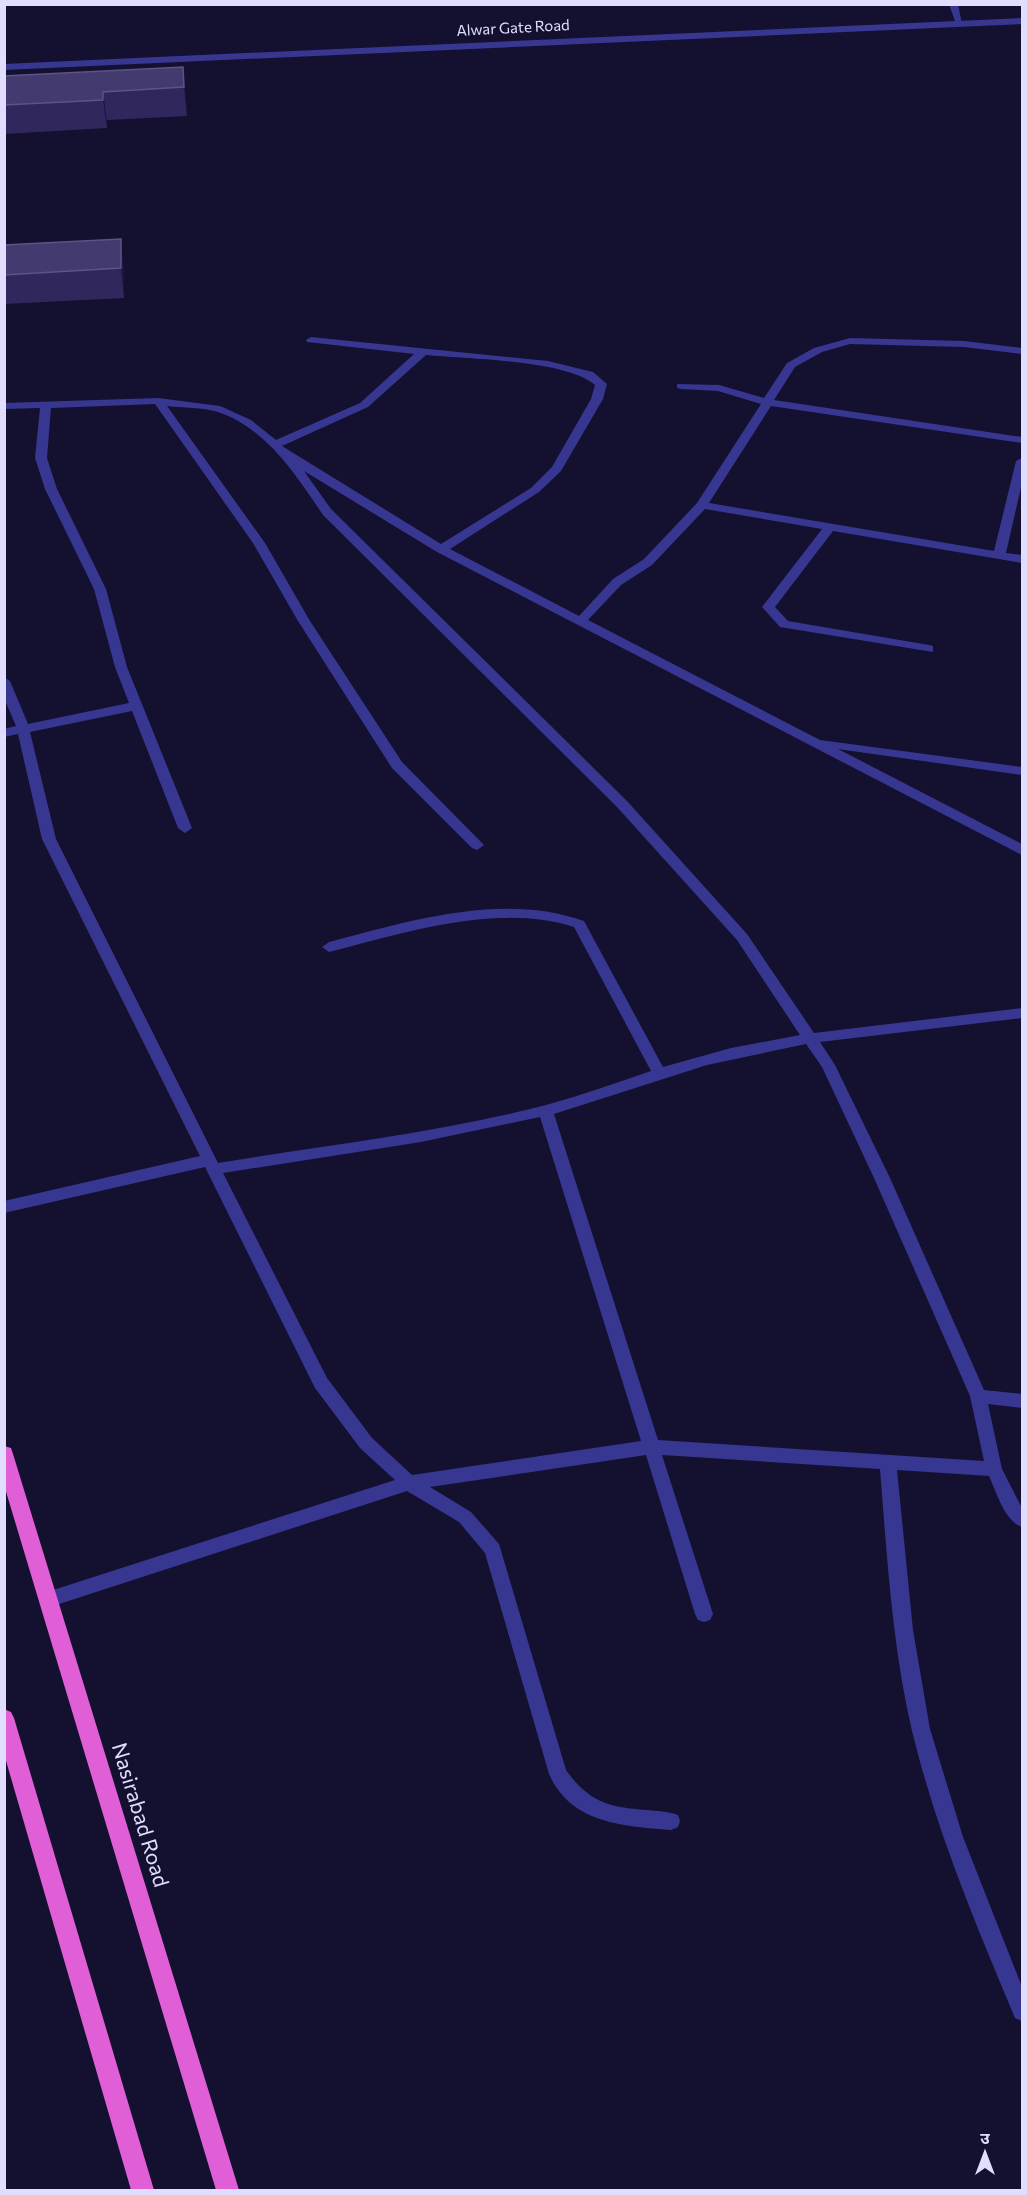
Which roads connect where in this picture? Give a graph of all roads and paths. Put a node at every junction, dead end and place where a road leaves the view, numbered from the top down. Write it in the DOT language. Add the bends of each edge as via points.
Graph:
graph roads {
  1 [pos="953,4"];
  2 [pos="1023,21"];
  3 [pos="959,22"];
  4 [pos="4,67"];
  5 [pos="311,340"];
  6 [pos="424,351"];
  7 [pos="1023,351"];
  8 [pos="681,386"];
  9 [pos="158,401"];
  10 [pos="766,402"];
  11 [pos="4,406"];
  12 [pos="46,406"];
  13 [pos="1023,440"];
  14 [pos="274,445"];
  15 [pos="288,456"];
  16 [pos="1023,461"];
  17 [pos="702,505"];
  18 [pos="830,527"];
  19 [pos="441,549"];
  20 [pos="999,556"];
  21 [pos="1023,559"];
  22 [pos="582,621"];
  23 [pos="929,649"];
  24 [pos="4,681"];
  25 [pos="136,706"];
  26 [pos="23,728"];
  27 [pos="4,733"];
  28 [pos="811,741"];
  29 [pos="1023,771"];
  30 [pos="185,828"];
  31 [pos="477,845"];
  32 [pos="1023,850"];
  33 [pos="329,947"];
  34 [pos="1023,1013"];
  35 [pos="810,1038"];
  36 [pos="659,1073"];
  37 [pos="546,1111"];
  38 [pos="211,1164"];
  39 [pos="4,1207"];
  40 [pos="978,1396"];
  41 [pos="1023,1401"];
  42 [pos="650,1448"];
  43 [pos="4,1454"];
  44 [pos="888,1463"];
  45 [pos="994,1469"];
  46 [pos="409,1483"];
  47 [pos="1023,1520"];
  48 [pos="51,1599"];
  49 [pos="704,1614"];
  50 [pos="4,1718"];
  51 [pos="671,1821"];
  52 [pos="1023,2011"];
  53 [pos="143,2190"];
  54 [pos="228,2190"];
  1 -- 3 [label="street"];
  2 -- 3 [label="street, Alwar Gate Road"];
  3 -- 4 [label="street, Alwar Gate Road"];
  5 -- 6 [label="street"];
  6 -- 14 [label="street" via="364,405"];
  6 -- 19 [label="street" via="548,364 589,374 601,384 597,399 557,469 535,490"];
  7 -- 10 [label="street" via="964,344 850,341 818,350 791,365"];
  8 -- 10 [label="street" via="719,388"];
  9 -- 12 [label="street"];
  9 -- 14 [label="street" via="220,409 247,422"];
  9 -- 31 [label="street" via="259,543 397,765"];
  10 -- 13 [label="street"];
  10 -- 17 [label="street"];
  11 -- 12 [label="street"];
  12 -- 25 [label="street" via="41,458 51,489 100,590"];
  14 -- 15 [label="street"];
  15 -- 19 [label="street"];
  15 -- 35 [label="street" via="327,512 622,804 742,937"];
  16 -- 20 [label="street"];
  17 -- 18 [label="street"];
  17 -- 22 [label="street" via="648,562 617,582"];
  18 -- 20 [label="street"];
  18 -- 23 [label="street" via="768,607 773,615 784,624"];
  19 -- 22 [label="street"];
  20 -- 21 [label="street"];
  22 -- 28 [label="street"];
  24 -- 26 [label="street"];
  25 -- 26 [label="street"];
  25 -- 30 [label="street"];
  26 -- 27 [label="street"];
  26 -- 38 [label="street" via="49,839"];
  28 -- 29 [label="street"];
  28 -- 32 [label="street"];
  33 -- 36 [label="street" via="386,932 490,914 566,916 579,924"];
  34 -- 35 [label="street"];
  35 -- 36 [label="street" via="731,1053"];
  35 -- 40 [label="street" via="828,1065 882,1178"];
  36 -- 37 [label="street"];
  37 -- 38 [label="street" via="396,1140"];
  37 -- 42 [label="street"];
  38 -- 39 [label="street"];
  38 -- 46 [label="street" via="321,1383 366,1443"];
  40 -- 41 [label="street"];
  40 -- 45 [label="street"];
  42 -- 44 [label="street"];
  42 -- 46 [label="street"];
  42 -- 49 [label="street"];
  43 -- 48 [label="highway, Nasirabad Road"];
  44 -- 45 [label="street"];
  44 -- 52 [label="street" via="903,1636 921,1731 947,1819"];
  45 -- 47 [label="street"];
  46 -- 48 [label="street"];
  46 -- 51 [label="street" via="465,1517 493,1549 558,1774 569,1792 588,1808 616,1816"];
  48 -- 54 [label="highway, Nasirabad Road"];
  50 -- 53 [label="highway"];
}
